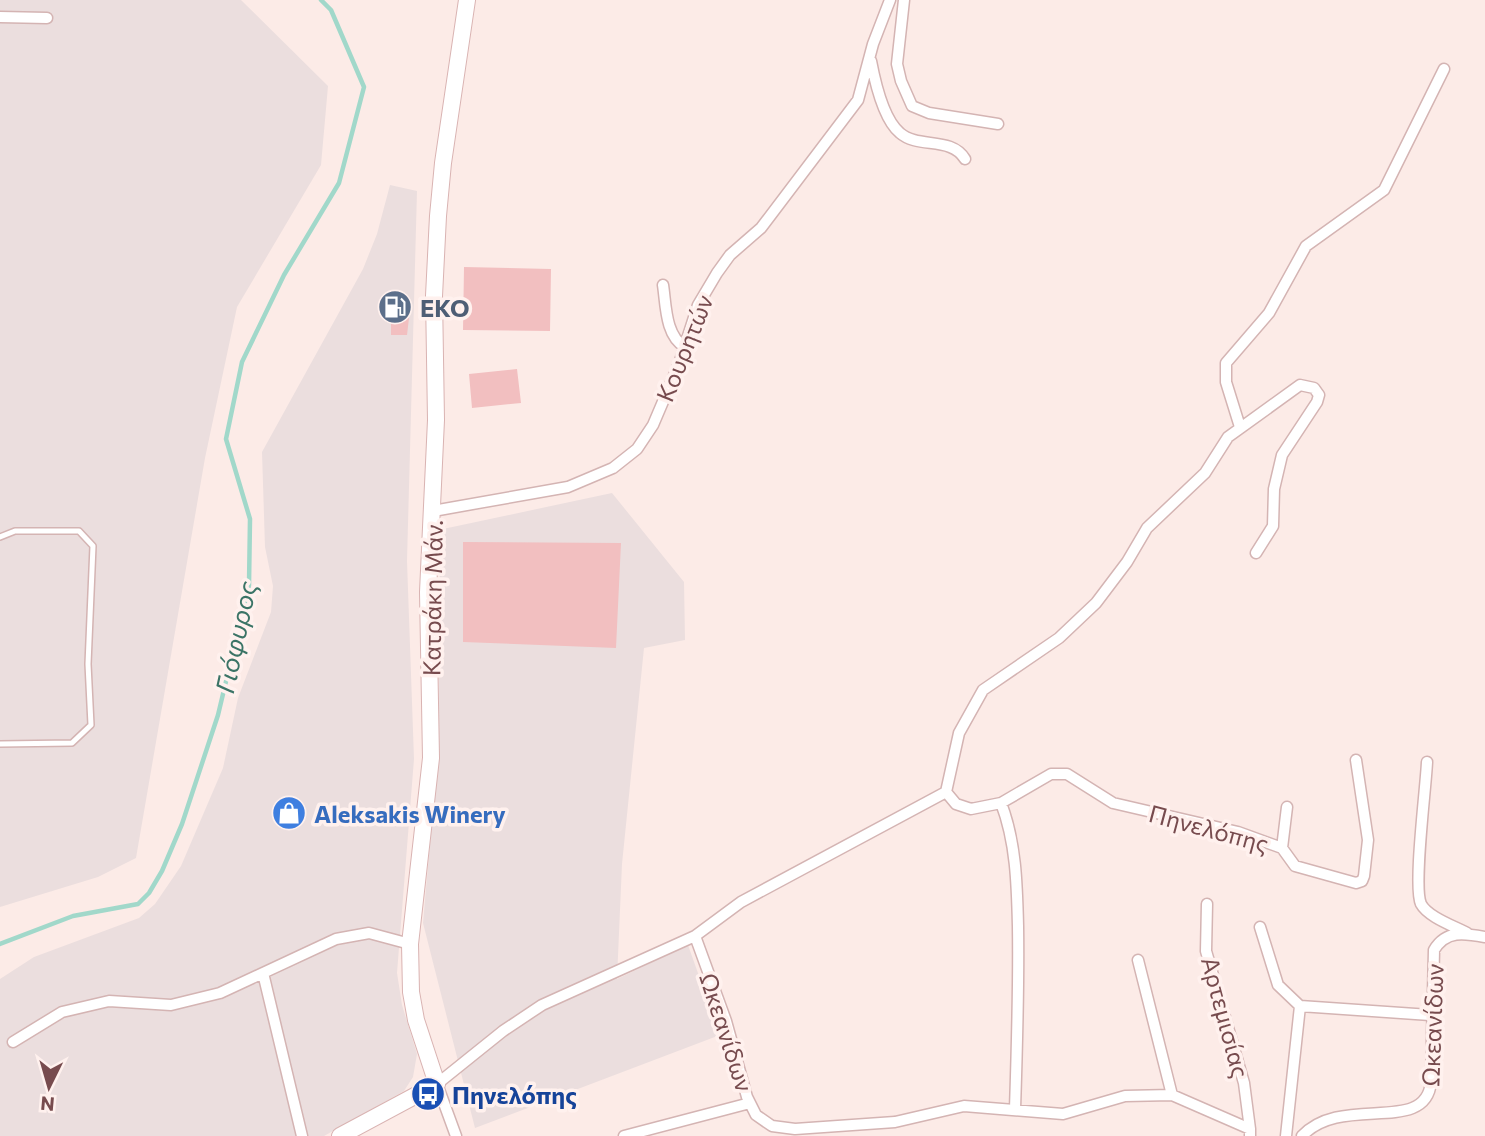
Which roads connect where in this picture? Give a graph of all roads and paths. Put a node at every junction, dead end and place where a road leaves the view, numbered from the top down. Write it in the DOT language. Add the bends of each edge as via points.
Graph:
graph roads {
  1 [pos="467,0"];
  2 [pos="890,0"];
  3 [pos="904,0"];
  4 [pos="0,17"];
  5 [pos="47,18"];
  6 [pos="870,55"];
  7 [pos="1444,69"];
  8 [pos="998,124"];
  9 [pos="965,159"];
  10 [pos="663,285"];
  11 [pos="685,347"];
  12 [pos="1240,427"];
  13 [pos="433,511"];
  14 [pos="0,537"];
  15 [pos="1255,553"];
  16 [pos="0,744"];
  17 [pos="1356,761"];
  18 [pos="1427,762"];
  19 [pos="946,792"];
  20 [pos="1001,803"];
  21 [pos="1287,807"];
  22 [pos="1282,848"];
  23 [pos="1207,904"];
  24 [pos="1260,927"];
  25 [pos="1467,933"];
  26 [pos="695,936"];
  27 [pos="1485,937"];
  28 [pos="410,944"];
  29 [pos="1138,960"];
  30 [pos="263,973"];
  31 [pos="1300,1006"];
  32 [pos="1430,1016"];
  33 [pos="13,1042"];
  34 [pos="437,1084"];
  35 [pos="1172,1095"];
  36 [pos="750,1103"];
  37 [pos="1015,1109"];
  38 [pos="845,1131"];
  39 [pos="1250,1133"];
  40 [pos="302,1136"];
  41 [pos="340,1136"];
  42 [pos="456,1136"];
  43 [pos="624,1136"];
  44 [pos="1286,1136"];
  45 [pos="1303,1136"];
  1 -- 13 [label="street, Κατράκη Μάν." via="438,216"];
  2 -- 6 [label="street, Κουρητών"];
  3 -- 8 [label="street" via="898,72 912,106"];
  4 -- 5 [label="street"];
  6 -- 9 [label="street" via="898,131 912,140 960,150"];
  6 -- 11 [label="street, Κουρητών" via="860,96 847,118 761,228 723,264 698,305"];
  7 -- 12 [label="street" via="1384,190 1306,246 1269,313 1226,363 1226,382"];
  10 -- 11 [label="street" via="671,330"];
  11 -- 13 [label="street, Κουρητών" via="649,432 620,464 568,487"];
  12 -- 15 [label="street" via="1300,385 1314,387 1319,395 1282,454 1274,489 1273,526"];
  12 -- 19 [label="street" via="1218,450 1205,473 1147,528 1096,603 1053,643 983,690 959,733"];
  13 -- 28 [label="street, Κατράκη Μάν." via="428,592 431,758"];
  14 -- 16 [label="lane" via="15,531 79,531 93,546 90,725 72,743"];
  17 -- 22 [label="street, Πηνελόπης" via="1368,840 1362,881 1349,882 1295,866"];
  18 -- 25 [label="street" via="1421,904"];
  19 -- 20 [label="street, Πηνελόπης" via="956,804 971,809"];
  19 -- 26 [label="street" via="741,902"];
  20 -- 22 [label="street, Πηνελόπης" via="1051,774 1067,774 1113,803 1238,832"];
  20 -- 37 [label="street" via="1010,827 1017,891 1020,994"];
  21 -- 22 [label="street"];
  23 -- 39 [label="street, Αρτεμισίας" via="1206,951 1244,1083"];
  24 -- 31 [label="street" via="1278,985"];
  25 -- 27 [label="street, Ωκεανίδων"];
  25 -- 32 [label="street, Ωκεανίδων" via="1440,939 1434,950"];
  26 -- 34 [label="street" via="542,1005"];
  26 -- 36 [label="street, Ωκεανίδων"];
  28 -- 30 [label="street" via="369,933 336,939"];
  28 -- 34 [label="street, Κατράκη Μάν." via="414,1006"];
  29 -- 35 [label="street"];
  30 -- 33 [label="street" via="220,993 171,1005 109,1001 62,1012"];
  30 -- 40 [label="street"];
  31 -- 32 [label="street"];
  31 -- 44 [label="street"];
  32 -- 45 [label="street, Ωκεανίδων" via="1430,1097 1424,1111 1391,1121 1337,1117 1322,1121"];
  34 -- 41 [label="street"];
  34 -- 42 [label="street"];
  35 -- 37 [label="street, Ωκεανίδων" via="1125,1097 1063,1114"];
  35 -- 39 [label="street, Ωκεανίδων"];
  36 -- 38 [label="street, Ωκεανίδων" via="756,1115 772,1126"];
  36 -- 43 [label="street"];
  37 -- 38 [label="street, Ωκεανίδων" via="964,1106"];
}
